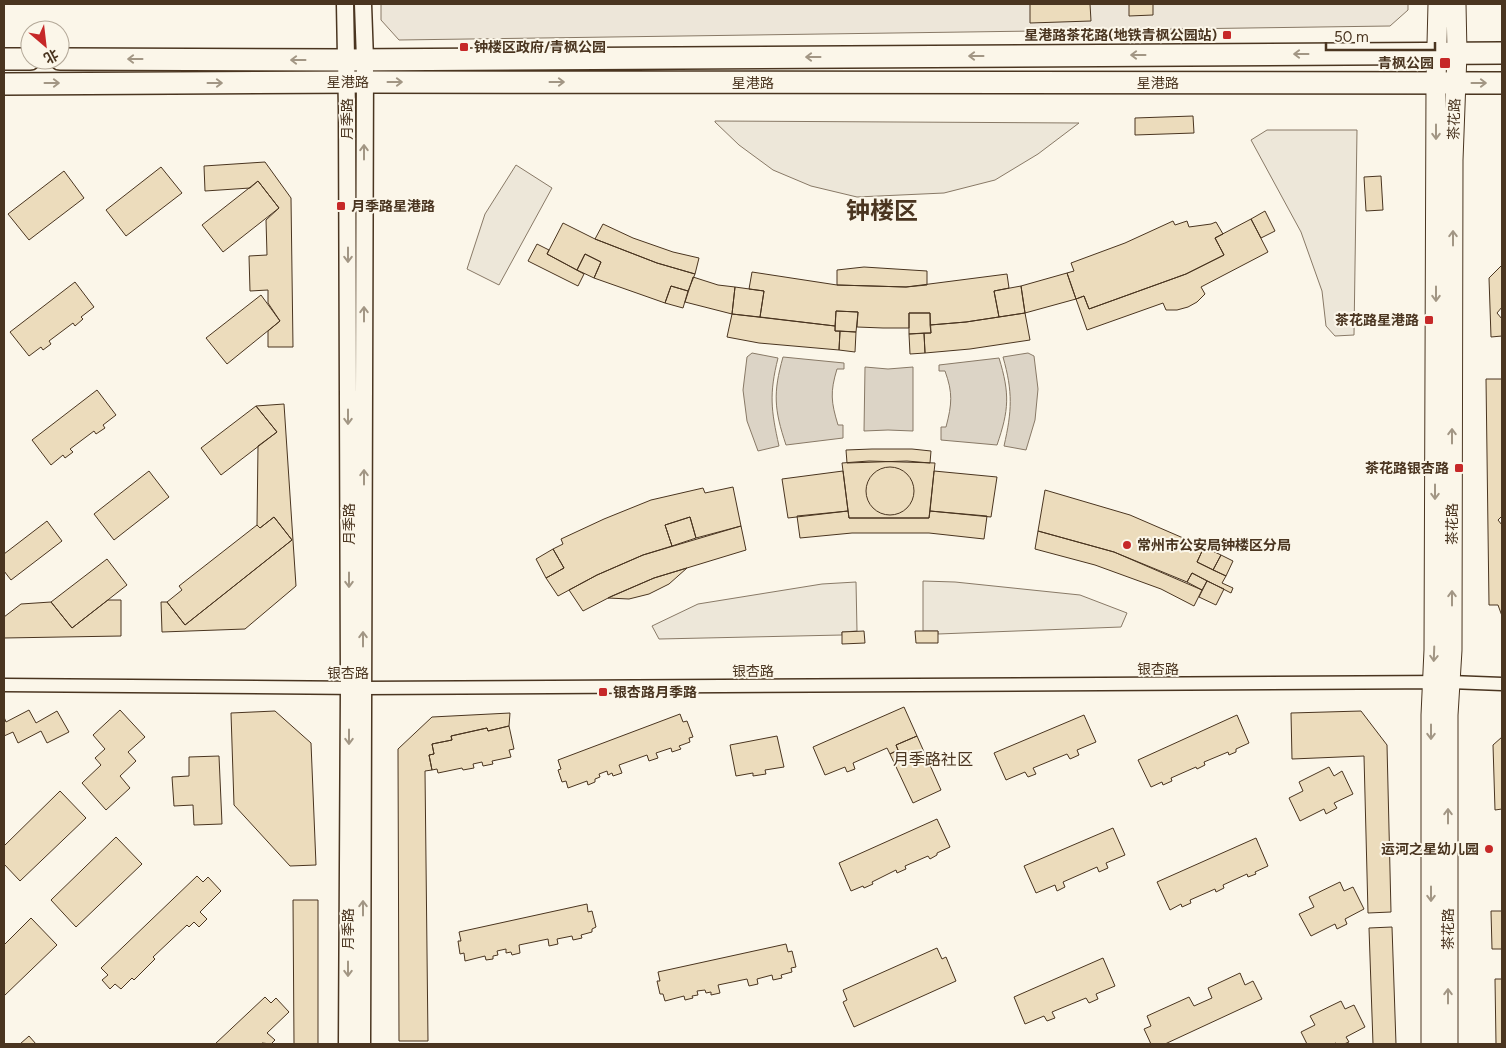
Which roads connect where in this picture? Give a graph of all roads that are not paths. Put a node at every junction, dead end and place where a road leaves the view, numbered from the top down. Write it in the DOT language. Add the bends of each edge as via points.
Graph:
graph roads {
  1 [pos="345,4"];
  2 [pos="363,4"];
  3 [pos="1438,4"];
  4 [pos="1456,4"];
  5 [pos="1447,53"];
  6 [pos="1502,53"];
  7 [pos="4,59"];
  8 [pos="20,59"];
  9 [pos="70,59"];
  10 [pos="356,60"];
  11 [pos="356,82"];
  12 [pos="1446,83"];
  13 [pos="1502,83"];
  14 [pos="4,84"];
  15 [pos="1441,682"];
  16 [pos="4,684"];
  17 [pos="1502,684"];
  18 [pos="356,688"];
  19 [pos="347,1044"];
  20 [pos="362,1044"];
  21 [pos="1431,1044"];
  22 [pos="1448,1044"];
  1 -- 10 [label="street, 月季路"];
  2 -- 10 [label="street, 月季路"];
  3 -- 5 [label="main road, 茶花路"];
  4 -- 5 [label="main road, 茶花路"];
  5 -- 6 [label="main road, 星港路"];
  5 -- 10 [label="main road, 星港路, one-way"];
  5 -- 12 [label="main road, 茶花路"];
  7 -- 8 [label="main road"];
  10 -- 9 [label="main road, 星港路, one-way"];
  10 -- 11 [label="street, 月季路"];
  11 -- 12 [label="main road, 星港路, one-way"];
  14 -- 11 [label="main road, 星港路, one-way"];
  11 -- 18 [label="street, 月季路"];
  12 -- 13 [label="main road, 星港路, one-way"];
  12 -- 15 [label="main road, 茶花路" via="1434,650"];
  15 -- 17 [label="street, 银杏路"];
  15 -- 18 [label="street, 银杏路"];
  15 -- 21 [label="main road, 茶花路, one-way"];
  22 -- 15 [label="main road, 茶花路, one-way" via="1448,725"];
  16 -- 18 [label="street, 银杏路"];
  18 -- 19 [label="street, 月季路, one-way"];
  20 -- 18 [label="street, 月季路, one-way"];
}
